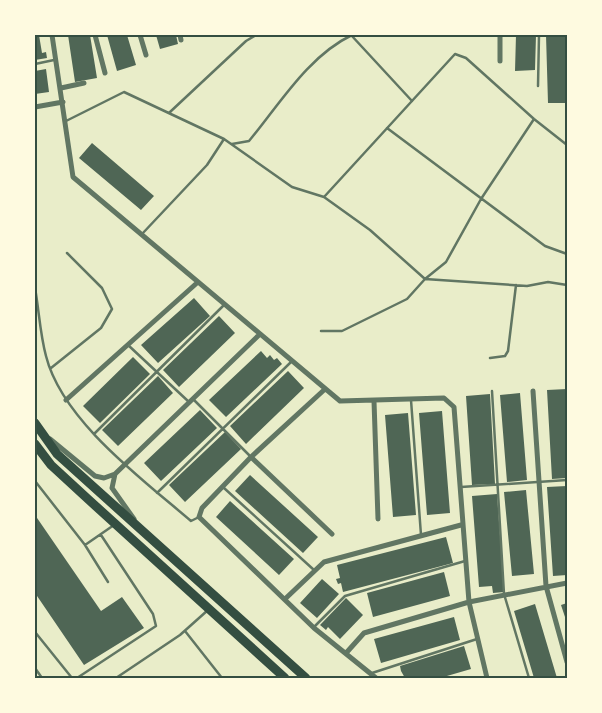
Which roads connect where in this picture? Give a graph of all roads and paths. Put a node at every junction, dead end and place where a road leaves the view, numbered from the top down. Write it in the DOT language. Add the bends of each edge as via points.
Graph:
graph roads {
  1 [pos="52,35"];
  2 [pos="95,35"];
  3 [pos="140,35"];
  4 [pos="256,35"];
  5 [pos="352,35"];
  6 [pos="500,35"];
  7 [pos="539,35"];
  8 [pos="146,55"];
  9 [pos="56,60"];
  10 [pos="500,61"];
  11 [pos="35,64"];
  12 [pos="105,73"];
  13 [pos="84,83"];
  14 [pos="538,86"];
  15 [pos="61,88"];
  16 [pos="412,101"];
  17 [pos="63,102"];
  18 [pos="35,107"];
  19 [pos="169,112"];
  20 [pos="534,119"];
  21 [pos="66,122"];
  22 [pos="387,128"];
  23 [pos="224,139"];
  24 [pos="231,144"];
  25 [pos="567,145"];
  26 [pos="324,197"];
  27 [pos="481,200"];
  28 [pos="142,234"];
  29 [pos="67,254"];
  30 [pos="567,254"];
  31 [pos="425,279"];
  32 [pos="198,282"];
  33 [pos="516,285"];
  34 [pos="567,285"];
  35 [pos="35,288"];
  36 [pos="224,305"];
  37 [pos="321,331"];
  38 [pos="259,335"];
  39 [pos="128,345"];
  40 [pos="490,358"];
  41 [pos="291,362"];
  42 [pos="51,368"];
  43 [pos="157,372"];
  44 [pos="324,390"];
  45 [pos="492,391"];
  46 [pos="533,391"];
  47 [pos="66,400"];
  48 [pos="191,400"];
  49 [pos="411,400"];
  50 [pos="374,401"];
  51 [pos="37,426"];
  52 [pos="224,428"];
  53 [pos="94,434"];
  54 [pos="35,444"];
  55 [pos="251,457"];
  56 [pos="124,465"];
  57 [pos="115,474"];
  58 [pos="567,480"];
  59 [pos="35,481"];
  60 [pos="539,482"];
  61 [pos="498,484"];
  62 [pos="222,486"];
  63 [pos="459,487"];
  64 [pos="158,493"];
  65 [pos="199,517"];
  66 [pos="378,520"];
  67 [pos="115,524"];
  68 [pos="462,525"];
  69 [pos="143,530"];
  70 [pos="332,534"];
  71 [pos="101,535"];
  72 [pos="421,536"];
  73 [pos="85,545"];
  74 [pos="464,561"];
  75 [pos="315,570"];
  76 [pos="108,582"];
  77 [pos="567,583"];
  78 [pos="546,586"];
  79 [pos="504,594"];
  80 [pos="285,599"];
  81 [pos="468,602"];
  82 [pos="209,609"];
  83 [pos="314,628"];
  84 [pos="185,631"];
  85 [pos="35,632"];
  86 [pos="477,639"];
  87 [pos="347,652"];
  88 [pos="567,662"];
  89 [pos="35,668"];
  90 [pos="371,673"];
  91 [pos="282,677"];
  92 [pos="42,678"];
  93 [pos="72,678"];
  94 [pos="77,678"];
  95 [pos="116,678"];
  96 [pos="222,678"];
  97 [pos="306,678"];
  98 [pos="376,678"];
  99 [pos="487,678"];
  100 [pos="529,678"];
  1 -- 9 [label="street"];
  2 -- 12 [label="street"];
  3 -- 8 [label="street"];
  4 -- 19 [label="lane"];
  5 -- 16 [label="lane"];
  5 -- 24 [label="lane" via="337,42 317,60 249,141"];
  6 -- 10 [label="street"];
  7 -- 14 [label="lane"];
  9 -- 11 [label="lane"];
  9 -- 15 [label="street"];
  13 -- 15 [label="street"];
  15 -- 17 [label="street"];
  16 -- 20 [label="lane" via="455,54 466,58"];
  16 -- 22 [label="lane"];
  17 -- 18 [label="street"];
  17 -- 21 [label="street"];
  19 -- 21 [label="lane" via="124,92"];
  19 -- 23 [label="lane"];
  20 -- 25 [label="lane"];
  20 -- 27 [label="lane"];
  21 -- 28 [label="street" via="74,177"];
  22 -- 26 [label="lane"];
  22 -- 27 [label="lane"];
  23 -- 24 [label="lane"];
  23 -- 28 [label="lane" via="207,165"];
  24 -- 26 [label="lane" via="292,187"];
  26 -- 31 [label="lane" via="370,230"];
  27 -- 30 [label="lane" via="545,246"];
  27 -- 31 [label="lane" via="446,262"];
  28 -- 32 [label="street"];
  29 -- 42 [label="lane" via="102,288 112,309 101,328"];
  31 -- 33 [label="lane"];
  31 -- 37 [label="lane" via="407,299 369,319 342,331"];
  32 -- 36 [label="street"];
  32 -- 39 [label="street"];
  33 -- 34 [label="lane" via="548,282"];
  33 -- 40 [label="lane" via="508,351 505,356"];
  35 -- 42 [label="lane" via="46,357"];
  36 -- 38 [label="street"];
  36 -- 43 [label="lane"];
  38 -- 41 [label="street"];
  38 -- 48 [label="street"];
  39 -- 43 [label="lane"];
  39 -- 47 [label="street"];
  41 -- 44 [label="street"];
  41 -- 52 [label="lane"];
  42 -- 47 [label="lane"];
  43 -- 48 [label="lane"];
  43 -- 53 [label="lane"];
  44 -- 50 [label="street" via="340,401"];
  44 -- 55 [label="street"];
  45 -- 61 [label="lane"];
  46 -- 60 [label="street"];
  47 -- 53 [label="lane"];
  48 -- 52 [label="lane"];
  48 -- 56 [label="street"];
  49 -- 50 [label="street"];
  49 -- 63 [label="street" via="444,398 454,407"];
  49 -- 72 [label="lane"];
  50 -- 66 [label="street"];
  51 -- 57 [label="street" via="71,459 95,476 104,478"];
  51 -- 69 [label="main road" via="58,454"];
  52 -- 55 [label="lane"];
  52 -- 64 [label="lane"];
  53 -- 56 [label="lane"];
  54 -- 67 [label="main road" via="51,465"];
  55 -- 62 [label="street"];
  55 -- 70 [label="street"];
  56 -- 57 [label="street"];
  56 -- 64 [label="lane"];
  57 -- 69 [label="street" via="112,488"];
  58 -- 60 [label="lane"];
  59 -- 73 [label="lane"];
  60 -- 61 [label="lane"];
  60 -- 78 [label="street"];
  61 -- 63 [label="lane"];
  61 -- 79 [label="lane"];
  62 -- 65 [label="street" via="202,508"];
  62 -- 75 [label="lane"];
  63 -- 68 [label="street"];
  64 -- 65 [label="lane" via="191,521"];
  65 -- 80 [label="street"];
  67 -- 71 [label="lane"];
  67 -- 82 [label="main road"];
  68 -- 72 [label="street"];
  68 -- 74 [label="street"];
  69 -- 97 [label="main road"];
  71 -- 73 [label="lane"];
  71 -- 94 [label="lane" via="153,614 156,626"];
  72 -- 75 [label="street" via="324,562"];
  73 -- 76 [label="lane"];
  74 -- 81 [label="street"];
  74 -- 83 [label="lane" via="345,596"];
  75 -- 80 [label="street"];
  77 -- 78 [label="street"];
  78 -- 79 [label="street"];
  78 -- 88 [label="street"];
  79 -- 81 [label="street"];
  79 -- 100 [label="lane"];
  80 -- 83 [label="street"];
  81 -- 86 [label="street"];
  81 -- 87 [label="street" via="364,633"];
  82 -- 84 [label="lane"];
  82 -- 91 [label="main road"];
  83 -- 87 [label="street"];
  84 -- 95 [label="lane"];
  84 -- 96 [label="lane"];
  85 -- 93 [label="lane"];
  86 -- 90 [label="lane"];
  86 -- 99 [label="street"];
  87 -- 90 [label="street"];
  89 -- 92 [label="lane"];
  90 -- 98 [label="street"];
}
